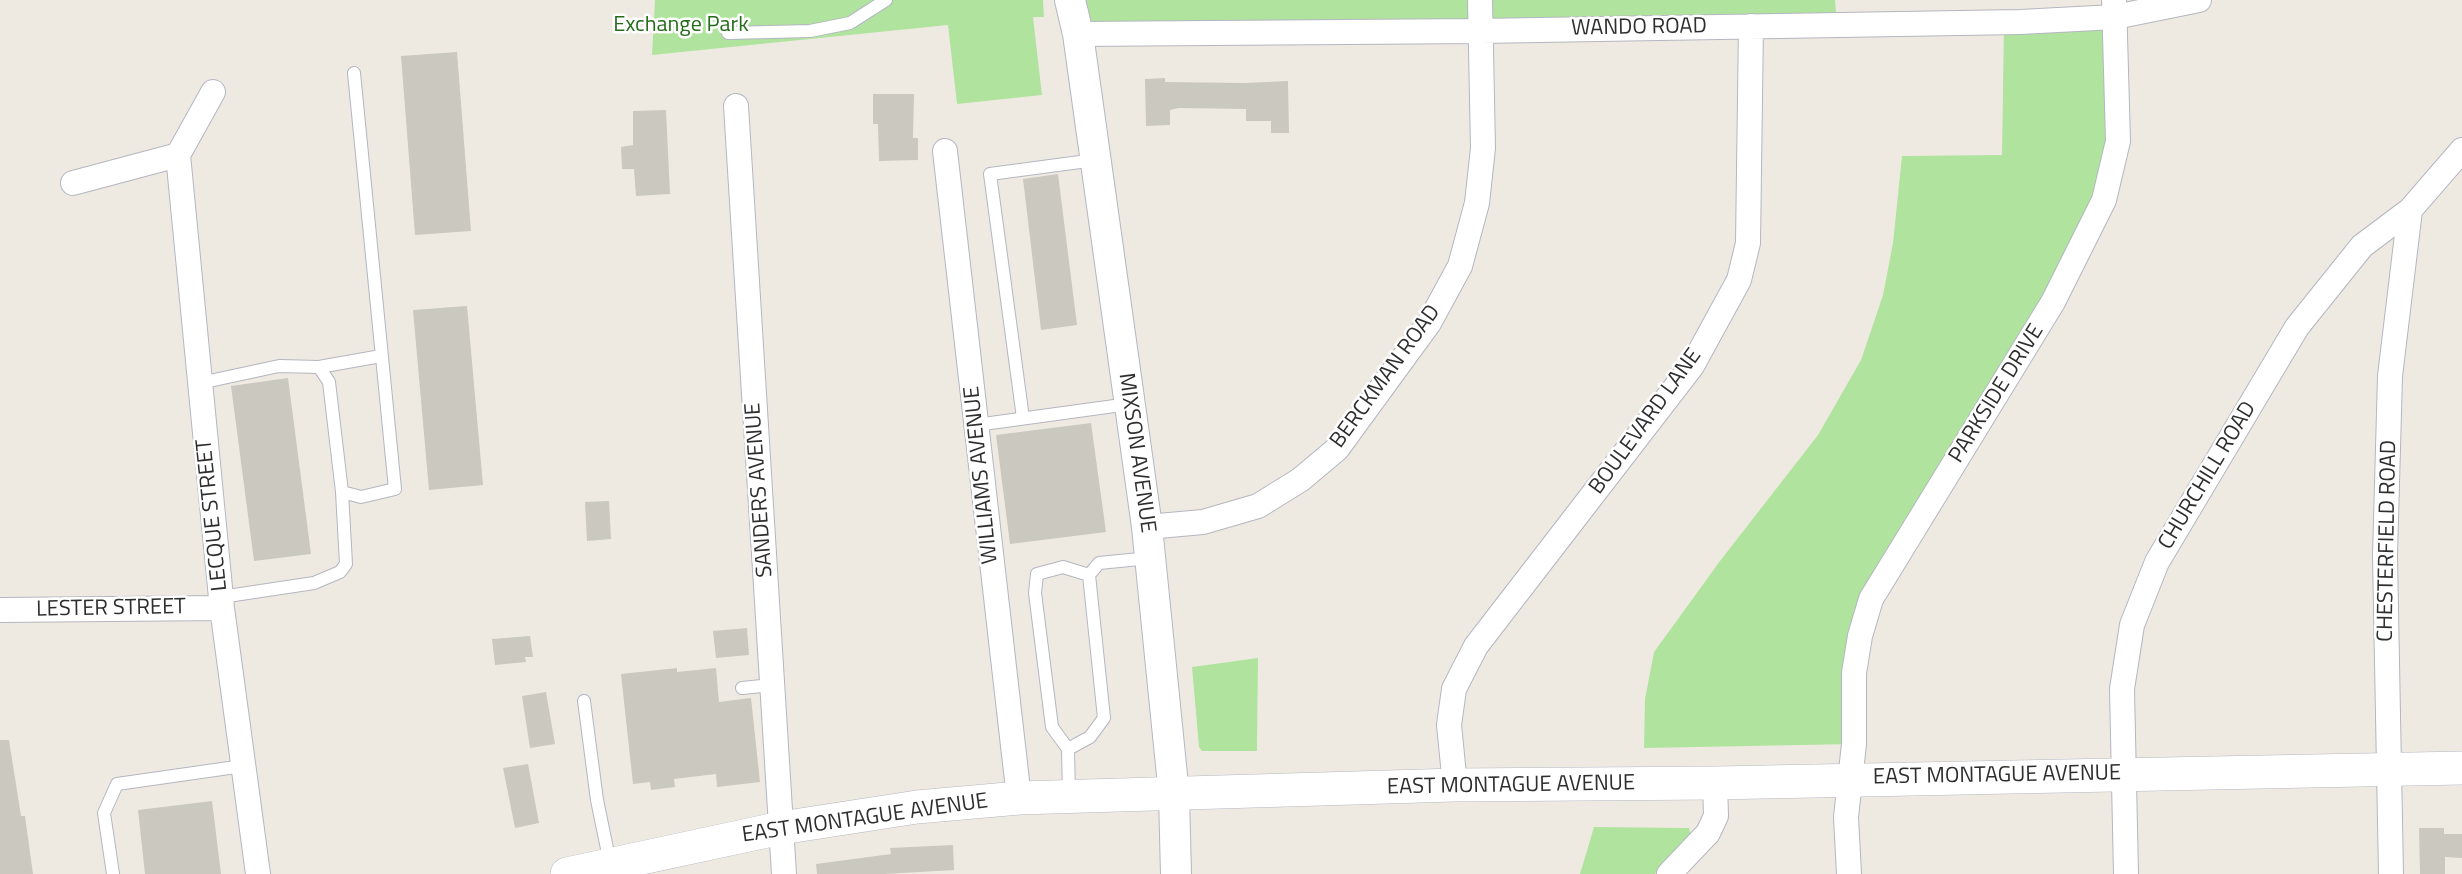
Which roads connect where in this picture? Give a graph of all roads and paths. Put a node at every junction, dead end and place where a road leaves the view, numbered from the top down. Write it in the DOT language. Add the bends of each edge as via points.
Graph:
graph roads {
  1 [pos="886,0"];
  2 [pos="1070,0"];
  3 [pos="1082,0"];
  4 [pos="1480,0"];
  5 [pos="2199,0"];
  6 [pos="2114,9"];
  7 [pos="1751,26"];
  8 [pos="1479,31"];
  9 [pos="728,33"];
  10 [pos="1078,34"];
  11 [pos="354,73"];
  12 [pos="213,92"];
  13 [pos="736,106"];
  14 [pos="2462,150"];
  15 [pos="945,151"];
  16 [pos="178,155"];
  17 [pos="1095,160"];
  18 [pos="73,183"];
  19 [pos="2409,210"];
  20 [pos="381,356"];
  21 [pos="319,367"];
  22 [pos="200,383"];
  23 [pos="1130,404"];
  24 [pos="1023,418"];
  25 [pos="976,425"];
  26 [pos="342,492"];
  27 [pos="1147,527"];
  28 [pos="1150,558"];
  29 [pos="1089,575"];
  30 [pos="221,603"];
  31 [pos="0,610"];
  32 [pos="772,685"];
  33 [pos="742,688"];
  34 [pos="584,701"];
  35 [pos="1068,749"];
  36 [pos="243,766"];
  37 [pos="2462,768"];
  38 [pos="2390,769"];
  39 [pos="2123,773"];
  40 [pos="1850,780"];
  41 [pos="1715,783"];
  42 [pos="1455,785"];
  43 [pos="1174,795"];
  44 [pos="1069,797"];
  45 [pos="1019,798"];
  46 [pos="781,828"];
  47 [pos="610,864"];
  48 [pos="657,864"];
  49 [pos="113,874"];
  50 [pos="258,874"];
  51 [pos="567,874"];
  52 [pos="784,874"];
  53 [pos="1176,874"];
  54 [pos="1669,874"];
  55 [pos="1849,874"];
  56 [pos="2126,874"];
  57 [pos="2391,874"];
  1 -- 9 [label="lane" via="850,23 810,31"];
  2 -- 10 [label="street"];
  3 -- 10 [label="street"];
  4 -- 8 [label="street, BERCKMAN ROAD"];
  5 -- 6 [label="street, WANDO ROAD"];
  6 -- 7 [label="street, WANDO ROAD" via="2012,22"];
  6 -- 40 [label="street, PARKSIDE DRIVE" via="2118,141 2104,200 2053,302 1871,599 1854,673"];
  7 -- 8 [label="street, WANDO ROAD"];
  7 -- 42 [label="street, BOULEVARD LANE" via="1748,243 1739,280 1692,366 1476,646 1454,689 1449,725"];
  8 -- 10 [label="street, WANDO ROAD"];
  8 -- 27 [label="street, BERCKMAN ROAD" via="1483,148 1477,203 1460,266 1429,323 1337,448 1300,480 1258,506 1236,513 1203,522"];
  10 -- 17 [label="street, MIXSON AVENUE"];
  11 -- 20 [label="lane"];
  12 -- 16 [label="street"];
  13 -- 32 [label="street, SANDERS AVENUE"];
  14 -- 19 [label="street, CHURCHILL ROAD"];
  15 -- 25 [label="street, WILLIAMS AVENUE"];
  16 -- 18 [label="street"];
  16 -- 22 [label="street, LECQUE STREET"];
  17 -- 23 [label="street, MIXSON AVENUE"];
  17 -- 24 [label="lane" via="990,174"];
  19 -- 38 [label="street, CHESTERFIELD ROAD" via="2390,376 2385,556"];
  19 -- 39 [label="street, CHURCHILL ROAD" via="2362,246 2297,327 2157,562 2132,625 2125,668"];
  20 -- 21 [label="lane"];
  20 -- 26 [label="lane" via="395,489 361,497"];
  21 -- 22 [label="lane" via="279,366"];
  21 -- 26 [label="lane" via="329,382"];
  22 -- 30 [label="street, LECQUE STREET"];
  23 -- 24 [label="lane"];
  23 -- 27 [label="street, MIXSON AVENUE"];
  24 -- 25 [label="lane"];
  25 -- 45 [label="street, WILLIAMS AVENUE"];
  26 -- 30 [label="lane" via="346,564 340,572 314,583"];
  27 -- 28 [label="street, MIXSON AVENUE"];
  28 -- 29 [label="lane" via="1099,563"];
  28 -- 43 [label="street, MIXSON AVENUE"];
  29 -- 35 [label="lane" via="1104,718 1089,737"];
  29 -- 35 [label="lane" via="1063,567 1037,574 1035,593 1052,727"];
  30 -- 31 [label="street, LESTER STREET"];
  30 -- 36 [label="street, LECQUE STREET"];
  32 -- 33 [label="lane"];
  32 -- 46 [label="street, SANDERS AVENUE"];
  34 -- 47 [label="lane"];
  35 -- 44 [label="lane"];
  36 -- 49 [label="lane" via="117,784 104,813"];
  36 -- 50 [label="street, LECQUE STREET"];
  37 -- 38 [label="main road, EAST MONTAGUE AVENUE"];
  38 -- 39 [label="main road, EAST MONTAGUE AVENUE"];
  38 -- 57 [label="street, CHESTERFIELD ROAD"];
  39 -- 40 [label="main road, EAST MONTAGUE AVENUE"];
  39 -- 56 [label="street, CHURCHILL ROAD"];
  40 -- 41 [label="main road, EAST MONTAGUE AVENUE"];
  40 -- 55 [label="street, PARKSIDE DRIVE" via="1846,817"];
  41 -- 42 [label="main road, EAST MONTAGUE AVENUE"];
  41 -- 54 [label="street" via="1716,816 1708,833"];
  42 -- 43 [label="main road, EAST MONTAGUE AVENUE"];
  43 -- 44 [label="main road, EAST MONTAGUE AVENUE"];
  43 -- 53 [label="street, MIXSON AVENUE"];
  44 -- 45 [label="main road, EAST MONTAGUE AVENUE"];
  45 -- 46 [label="main road, EAST MONTAGUE AVENUE" via="918,807"];
  46 -- 48 [label="main road, EAST MONTAGUE AVENUE"];
  46 -- 52 [label="street, SANDERS AVENUE"];
  47 -- 48 [label="main road, EAST MONTAGUE AVENUE"];
  47 -- 51 [label="main road, EAST MONTAGUE AVENUE"];
}
